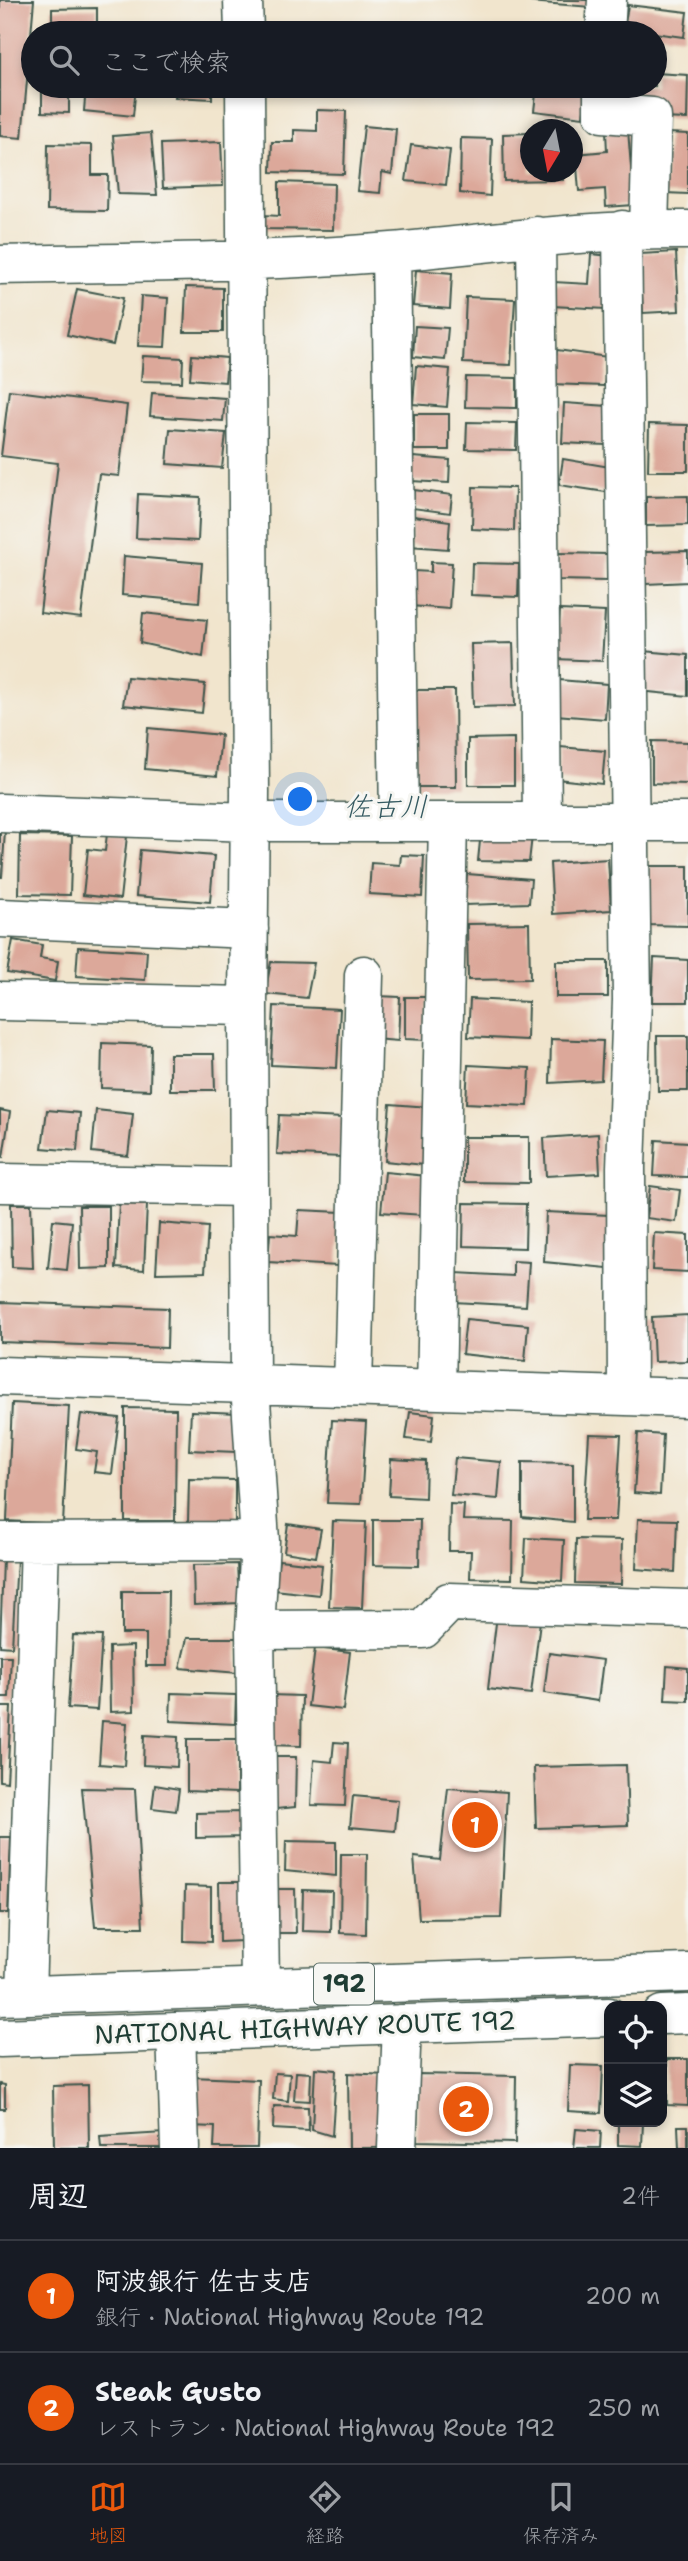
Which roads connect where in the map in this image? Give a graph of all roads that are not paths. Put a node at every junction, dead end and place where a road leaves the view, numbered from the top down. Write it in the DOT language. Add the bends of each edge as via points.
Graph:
graph roads {
  1 [pos="243,0"];
  2 [pos="607,0"];
  3 [pos="244,21"];
  4 [pos="606,21"];
  5 [pos="245,98"];
  6 [pos="604,98"];
  7 [pos="635,230"];
  8 [pos="688,230"];
  9 [pos="536,236"];
  10 [pos="391,252"];
  11 [pos="247,259"];
  12 [pos="0,265"];
  13 [pos="250,809"];
  14 [pos="399,809"];
  15 [pos="541,810"];
  16 [pos="628,811"];
  17 [pos="0,813"];
  18 [pos="448,822"];
  19 [pos="688,822"];
  20 [pos="0,918"];
  21 [pos="248,929"];
  22 [pos="364,975"];
  23 [pos="0,1001"];
  24 [pos="248,1006"];
  25 [pos="0,1182"];
  26 [pos="249,1187"];
  27 [pos="0,1376"];
  28 [pos="250,1384"];
  29 [pos="354,1387"];
  30 [pos="436,1390"];
  31 [pos="627,1395"];
  32 [pos="688,1398"];
  33 [pos="260,1541"];
  34 [pos="0,1542"];
  35 [pos="40,1543"];
  36 [pos="688,1609"];
  37 [pos="254,1630"];
  38 [pos="688,1973"];
  39 [pos="260,1986"];
  40 [pos="13,1996"];
  41 [pos="688,2014"];
  42 [pos="667,2015"];
  43 [pos="604,2017"];
  44 [pos="402,2024"];
  45 [pos="176,2032"];
  46 [pos="0,2038"];
  47 [pos="180,2148"];
  48 [pos="397,2148"];
  1 -- 3 [label="main road"];
  2 -- 4 [label="main road"];
  5 -- 11 [label="main road"];
  6 -- 7 [label="main road" via="603,113 652,117"];
  7 -- 8 [label="main road"];
  7 -- 9 [label="main road"];
  7 -- 16 [label="main road"];
  9 -- 10 [label="main road"];
  9 -- 15 [label="main road"];
  10 -- 11 [label="main road"];
  10 -- 14 [label="main road"];
  11 -- 12 [label="main road"];
  11 -- 13 [label="main road"];
  13 -- 14 [label="main road"];
  13 -- 17 [label="main road"];
  13 -- 21 [label="main road"];
  14 -- 18 [label="main road"];
  15 -- 16 [label="main road"];
  15 -- 18 [label="main road"];
  16 -- 19 [label="main road"];
  16 -- 31 [label="main road" via="632,1000 626,1167"];
  18 -- 30 [label="main road"];
  20 -- 21 [label="main road"];
  21 -- 24 [label="main road"];
  22 -- 29 [label="main road"];
  23 -- 24 [label="main road"];
  24 -- 26 [label="main road"];
  25 -- 26 [label="main road"];
  26 -- 28 [label="main road"];
  27 -- 28 [label="main road"];
  28 -- 29 [label="main road"];
  28 -- 33 [label="main road"];
  29 -- 30 [label="main road"];
  30 -- 31 [label="main road"];
  31 -- 32 [label="main road"];
  33 -- 35 [label="main road"];
  33 -- 37 [label="main road"];
  34 -- 35 [label="main road"];
  35 -- 40 [label="main road"];
  36 -- 37 [label="main road" via="449,1602 423,1629"];
  37 -- 39 [label="main road"];
  38 -- 39 [label="main road, NATIONAL HIGHWAY ROUTE 192 / 192"];
  39 -- 40 [label="main road, NATIONAL HIGHWAY ROUTE 192 / 192"];
  41 -- 42 [label="main road"];
  43 -- 44 [label="main road, NATIONAL HIGHWAY ROUTE 192 / 192"];
  44 -- 45 [label="main road, NATIONAL HIGHWAY ROUTE 192 / 192"];
  44 -- 48 [label="main road"];
  45 -- 46 [label="main road, NATIONAL HIGHWAY ROUTE 192 / 192"];
  45 -- 47 [label="main road"];
}
